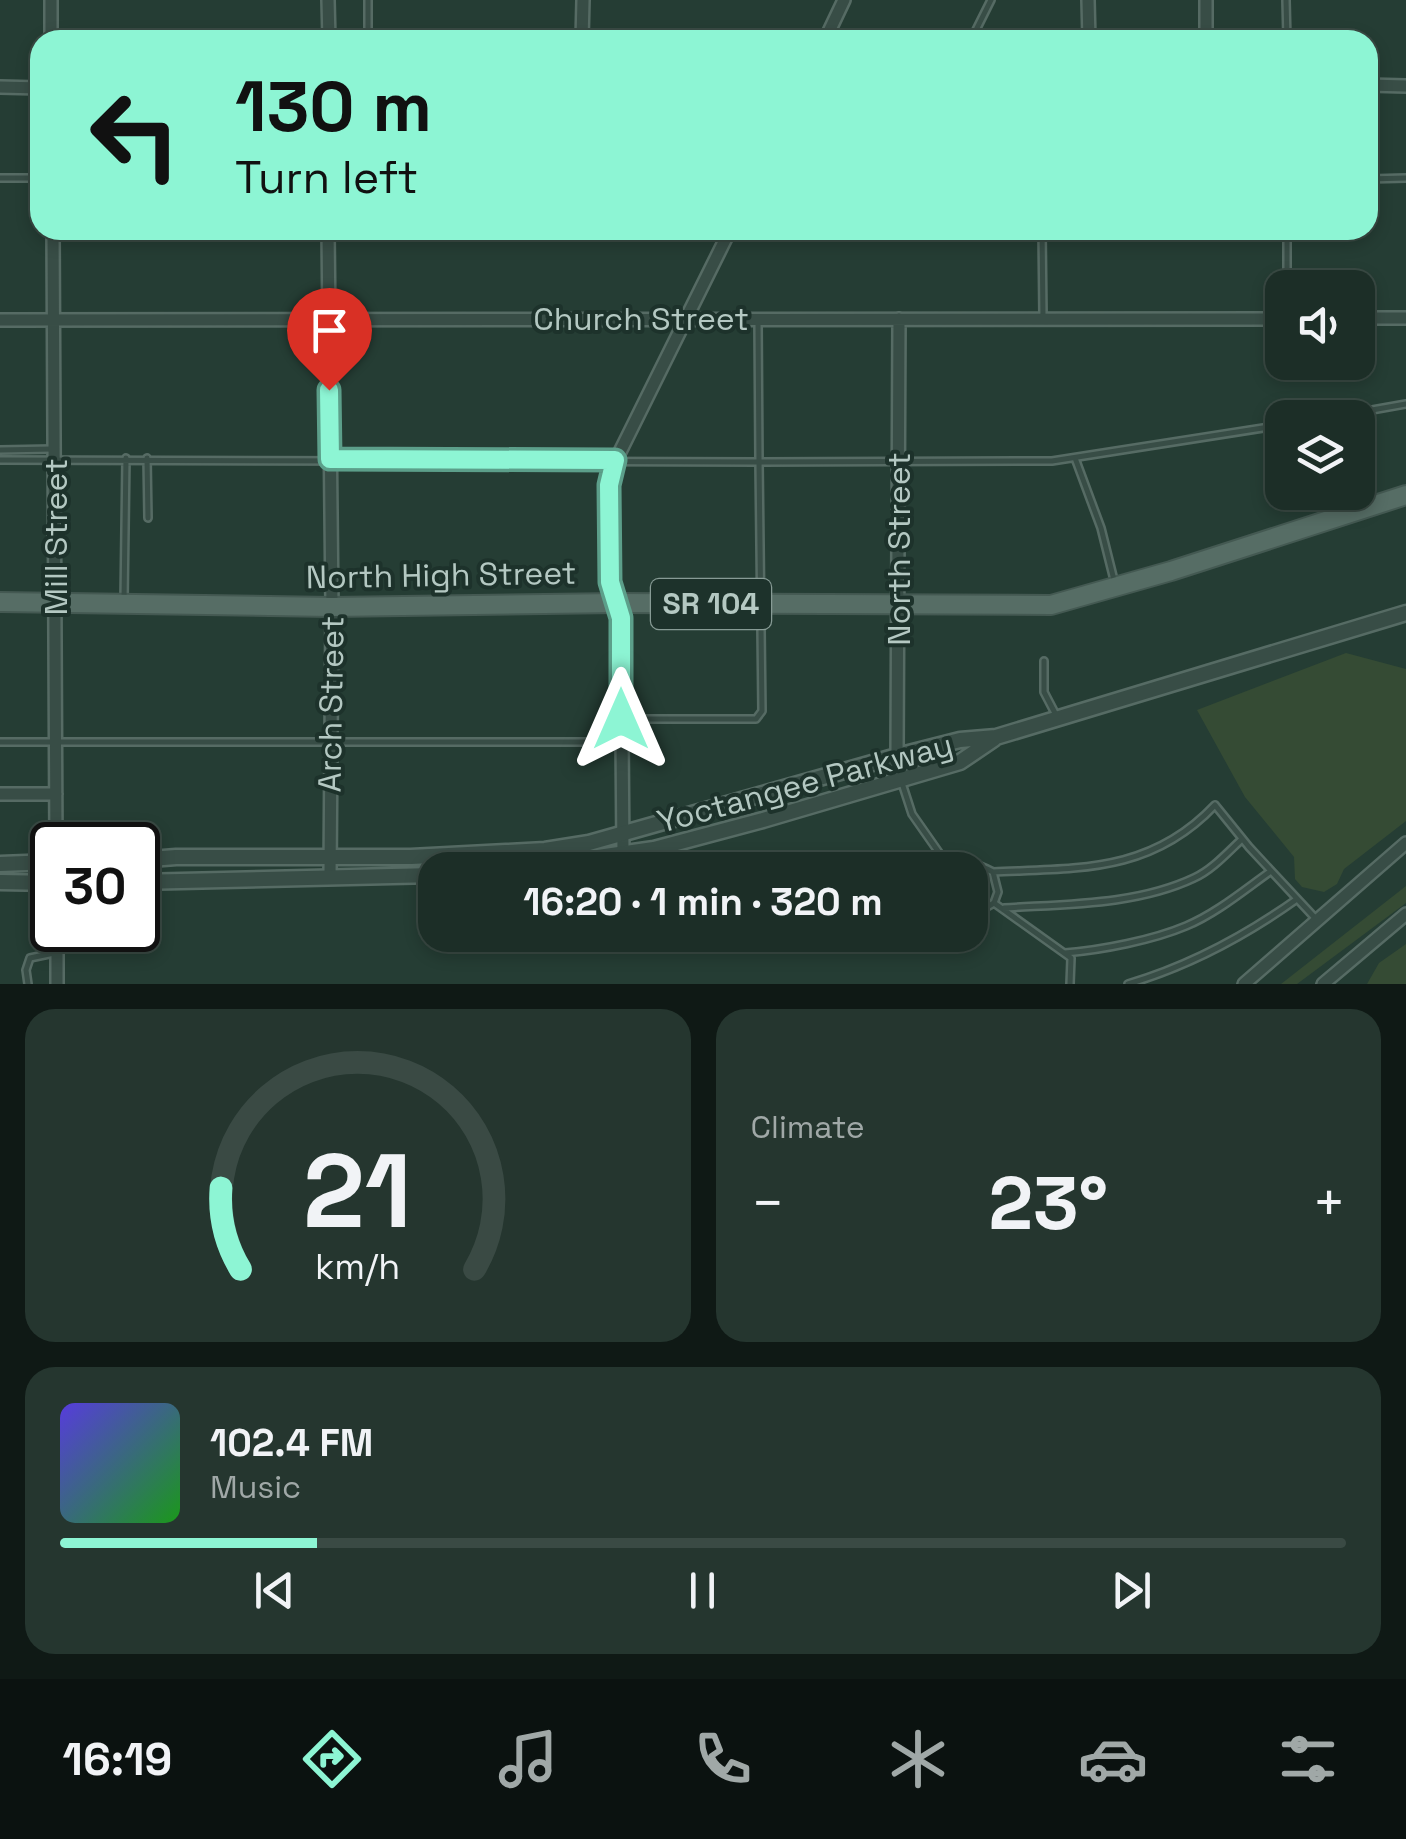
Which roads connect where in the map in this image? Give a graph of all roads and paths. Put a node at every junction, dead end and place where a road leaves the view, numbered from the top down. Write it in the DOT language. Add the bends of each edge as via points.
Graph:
graph roads {
  1 [pos="51,0"];
  2 [pos="328,0"];
  3 [pos="368,0"];
  4 [pos="583,0"];
  5 [pos="844,0"];
  6 [pos="991,0"];
  7 [pos="1088,0"];
  8 [pos="1206,0"];
  9 [pos="1286,0"];
  10 [pos="51,30"];
  11 [pos="328,30"];
  12 [pos="368,30"];
  13 [pos="582,30"];
  14 [pos="830,30"];
  15 [pos="976,30"];
  16 [pos="1089,30"];
  17 [pos="1206,30"];
  18 [pos="1288,30"];
  19 [pos="1378,86"];
  20 [pos="1406,86"];
  21 [pos="0,87"];
  22 [pos="30,88"];
  23 [pos="0,178"];
  24 [pos="30,178"];
  25 [pos="1378,178"];
  26 [pos="1406,178"];
  27 [pos="53,240"];
  28 [pos="328,240"];
  29 [pos="725,240"];
  30 [pos="1042,240"];
  31 [pos="1288,240"];
  32 [pos="1288,270"];
  33 [pos="1265,318"];
  34 [pos="1375,318"];
  35 [pos="1406,318"];
  36 [pos="685,319"];
  37 [pos="899,319"];
  38 [pos="1043,319"];
  39 [pos="0,320"];
  40 [pos="328,320"];
  41 [pos="758,320"];
  42 [pos="54,321"];
  43 [pos="0,333"];
  44 [pos="1406,404"];
  45 [pos="1375,409"];
  46 [pos="1265,428"];
  47 [pos="0,450"];
  48 [pos="55,454"];
  49 [pos="126,458"];
  50 [pos="147,458"];
  51 [pos="1075,458"];
  52 [pos="330,459"];
  53 [pos="0,460"];
  54 [pos="615,460"];
  55 [pos="899,460"];
  56 [pos="758,462"];
  57 [pos="1406,495"];
  58 [pos="148,518"];
  59 [pos="1116,588"];
  60 [pos="0,602"];
  61 [pos="56,603"];
  62 [pos="617,603"];
  63 [pos="124,604"];
  64 [pos="760,604"];
  65 [pos="900,605"];
  66 [pos="332,607"];
  67 [pos="1406,613"];
  68 [pos="1044,661"];
  69 [pos="1057,717"];
  70 [pos="621,719"];
  71 [pos="996,737"];
  72 [pos="0,742"];
  73 [pos="56,742"];
  74 [pos="622,742"];
  75 [pos="330,743"];
  76 [pos="898,756"];
  77 [pos="901,779"];
  78 [pos="0,794"];
  79 [pos="56,794"];
  80 [pos="56,822"];
  81 [pos="622,831"];
  82 [pos="1242,839"];
  83 [pos="1406,843"];
  84 [pos="623,852"];
  85 [pos="631,852"];
  86 [pos="936,852"];
  87 [pos="329,856"];
  88 [pos="160,858"];
  89 [pos="30,863"];
  90 [pos="0,864"];
  91 [pos="988,869"];
  92 [pos="1271,871"];
  93 [pos="993,872"];
  94 [pos="418,875"];
  95 [pos="330,877"];
  96 [pos="160,881"];
  97 [pos="0,882"];
  98 [pos="30,883"];
  99 [pos="1296,898"];
  100 [pos="994,903"];
  101 [pos="988,907"];
  102 [pos="1004,908"];
  103 [pos="1406,914"];
  104 [pos="1317,920"];
  105 [pos="57,953"];
  106 [pos="1065,953"];
  107 [pos="1150,981"];
  108 [pos="28,984"];
  109 [pos="57,984"];
  110 [pos="1070,984"];
  111 [pos="1128,984"];
  112 [pos="1244,984"];
  113 [pos="1323,984"];
  1 -- 10 [label="street"];
  2 -- 11 [label="street"];
  3 -- 12 [label="lane"];
  4 -- 13 [label="street"];
  5 -- 14 [label="street"];
  6 -- 15 [label="lane"];
  7 -- 16 [label="street"];
  8 -- 17 [label="street"];
  9 -- 18 [label="lane"];
  19 -- 20 [label="street"];
  21 -- 22 [label="street"];
  23 -- 24 [label="lane"];
  25 -- 26 [label="lane"];
  27 -- 42 [label="street, Mill Street"];
  28 -- 40 [label="street, Arch Street"];
  29 -- 36 [label="street"];
  30 -- 38 [label="lane"];
  31 -- 32 [label="lane"];
  33 -- 38 [label="street, Church Street"];
  34 -- 35 [label="street"];
  36 -- 40 [label="street, Church Street"];
  36 -- 41 [label="street, Church Street"];
  36 -- 54 [label="street"];
  37 -- 38 [label="street, Church Street"];
  37 -- 41 [label="street, Church Street"];
  37 -- 55 [label="street, North Street"];
  39 -- 42 [label="street, Church Street"];
  39 -- 43 [label="lane"];
  40 -- 42 [label="street, Church Street"];
  40 -- 52 [label="street, Arch Street"];
  41 -- 56 [label="lane"];
  42 -- 48 [label="street, Mill Street"];
  44 -- 45 [label="lane"];
  46 -- 51 [label="lane"];
  47 -- 48 [label="lane"];
  48 -- 49 [label="lane"];
  48 -- 53 [label="lane"];
  48 -- 61 [label="street, Mill Street"];
  49 -- 50 [label="lane"];
  49 -- 63 [label="lane"];
  50 -- 52 [label="lane"];
  50 -- 58 [label="lane"];
  51 -- 55 [label="lane"];
  51 -- 59 [label="lane"];
  52 -- 54 [label="lane"];
  52 -- 66 [label="street, Arch Street"];
  54 -- 56 [label="lane"];
  54 -- 62 [label="street" via="610,582"];
  55 -- 56 [label="lane"];
  55 -- 65 [label="street, North Street"];
  56 -- 64 [label="lane"];
  57 -- 59 [label="main road, North High Street / SR 104"];
  59 -- 65 [label="main road, North High Street / SR 104" via="1050,605"];
  60 -- 61 [label="main road, North High Street / SR 104"];
  61 -- 63 [label="main road, North High Street / SR 104"];
  61 -- 73 [label="street, Mill Street"];
  62 -- 64 [label="main road, North High Street / SR 104"];
  62 -- 66 [label="main road, North High Street / SR 104"];
  62 -- 70 [label="street"];
  63 -- 66 [label="main road, North High Street / SR 104"];
  64 -- 65 [label="main road, North High Street / SR 104"];
  64 -- 70 [label="lane" via="762,711 756,719"];
  65 -- 76 [label="street, North Street"];
  66 -- 75 [label="street, Arch Street"];
  67 -- 69 [label="street, Yoctangee Parkway"];
  68 -- 69 [label="lane" via="1044,692"];
  69 -- 71 [label="street, Yoctangee Parkway"];
  70 -- 74 [label="street"];
  71 -- 76 [label="street, Yoctangee Parkway"];
  71 -- 77 [label="street, Yoctangee Parkway" via="960,762"];
  72 -- 73 [label="lane"];
  73 -- 75 [label="lane"];
  73 -- 79 [label="street, Mill Street"];
  74 -- 75 [label="lane"];
  74 -- 81 [label="street"];
  75 -- 87 [label="street, Arch Street"];
  76 -- 77 [label="street, North Street"];
  76 -- 81 [label="street, Yoctangee Parkway"];
  77 -- 85 [label="street, Yoctangee Parkway"];
  77 -- 86 [label="lane" via="912,814"];
  78 -- 79 [label="street"];
  79 -- 80 [label="street, Mill Street"];
  81 -- 84 [label="street"];
  81 -- 87 [label="street, Yoctangee Parkway" via="545,850"];
  82 -- 92 [label="lane"];
  82 -- 93 [label="lane" via="1216,806 1176,840 1136,859"];
  82 -- 102 [label="lane" via="1198,877 1151,893"];
  83 -- 104 [label="street"];
  87 -- 88 [label="street, Yoctangee Parkway"];
  87 -- 95 [label="street, Arch Street"];
  89 -- 90 [label="street"];
  91 -- 93 [label="lane"];
  92 -- 99 [label="lane"];
  92 -- 106 [label="lane" via="1186,926"];
  93 -- 100 [label="lane"];
  94 -- 95 [label="street"];
  95 -- 96 [label="street"];
  97 -- 98 [label="street"];
  99 -- 104 [label="lane"];
  99 -- 107 [label="lane" via="1240,937"];
  100 -- 101 [label="lane"];
  100 -- 102 [label="lane"];
  102 -- 106 [label="lane"];
  103 -- 113 [label="street"];
  104 -- 112 [label="street"];
  105 -- 108 [label="lane" via="30,958"];
  105 -- 109 [label="street"];
  106 -- 110 [label="lane" via="1071,958"];
  107 -- 111 [label="lane"];
}
